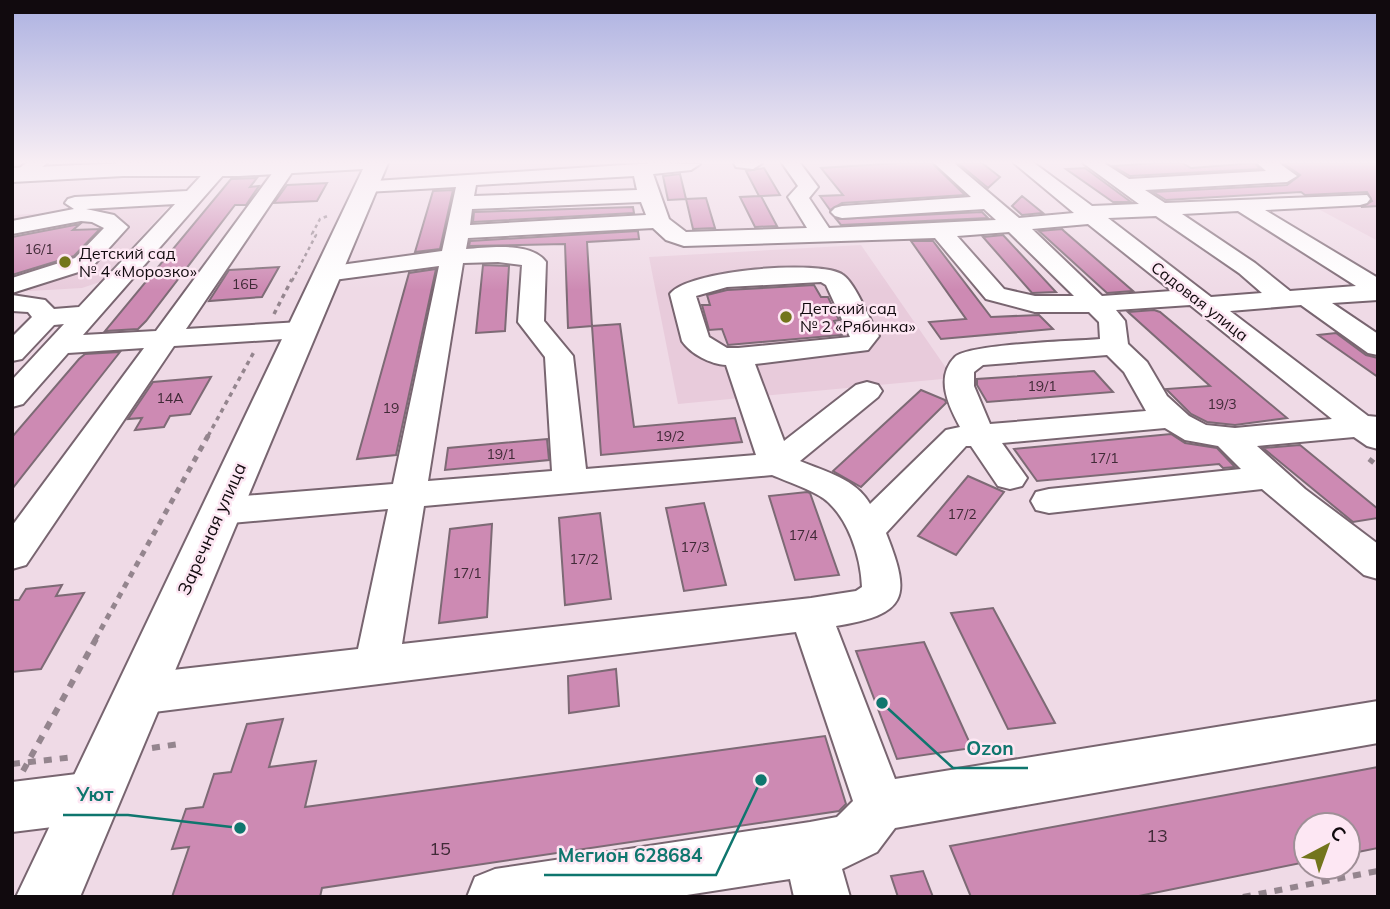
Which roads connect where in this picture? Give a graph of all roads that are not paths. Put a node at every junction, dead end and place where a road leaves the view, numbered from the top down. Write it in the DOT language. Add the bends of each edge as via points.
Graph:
graph roads {
  1 [pos="40,205"];
  2 [pos="184,205"];
  3 [pos="260,205"];
  4 [pos="351,205"];
  5 [pos="463,205"];
  6 [pos="652,205"];
  7 [pos="801,205"];
  8 [pos="965,205"];
  9 [pos="993,205"];
  10 [pos="1078,205"];
  11 [pos="1155,205"];
  12 [pos="1235,205"];
  13 [pos="1242,205"];
  14 [pos="12,207"];
  15 [pos="1162,210"];
  16 [pos="1090,215"];
  17 [pos="659,221"];
  18 [pos="1015,225"];
  19 [pos="12,228"];
  20 [pos="810,228"];
  21 [pos="941,231"];
  22 [pos="455,245"];
  23 [pos="326,274"];
  24 [pos="825,275"];
  25 [pos="12,286"];
  26 [pos="1378,290"];
  27 [pos="1295,298"];
  28 [pos="1201,301"];
  29 [pos="12,303"];
  30 [pos="1096,304"];
  31 [pos="86,315"];
  32 [pos="1378,316"];
  33 [pos="47,317"];
  34 [pos="1338,319"];
  35 [pos="282,331"];
  36 [pos="165,339"];
  37 [pos="1114,346"];
  38 [pos="1378,347"];
  39 [pos="55,351"];
  40 [pos="12,353"];
  41 [pos="738,358"];
  42 [pos="12,359"];
  43 [pos="867,391"];
  44 [pos="12,398"];
  45 [pos="1172,418"];
  46 [pos="1372,430"];
  47 [pos="981,435"];
  48 [pos="1229,439"];
  49 [pos="776,464"];
  50 [pos="1270,477"];
  51 [pos="1010,478"];
  52 [pos="570,481"];
  53 [pos="408,495"];
  54 [pos="1048,501"];
  55 [pos="220,511"];
  56 [pos="866,531"];
  57 [pos="12,555"];
  58 [pos="1378,565"];
  59 [pos="811,614"];
  60 [pos="376,666"];
  61 [pos="138,695"];
  62 [pos="1378,722"];
  63 [pos="19,783"];
  64 [pos="93,797"];
  65 [pos="880,806"];
  66 [pos="816,873"];
  67 [pos="48,897"];
  68 [pos="495,897"];
  1 -- 14 [label="street"];
  2 -- 31 [label="street"];
  3 -- 36 [label="street"];
  4 -- 23 [label="main road, Заречная улица"];
  5 -- 22 [label="street"];
  6 -- 17 [label="street"];
  7 -- 20 [label="street"];
  8 -- 20 [label="street"];
  9 -- 18 [label="street"];
  10 -- 16 [label="street, Садовая улица"];
  11 -- 15 [label="street"];
  12 -- 15 [label="street"];
  13 -- 26 [label="street"];
  15 -- 16 [label="street"];
  15 -- 27 [label="street"];
  16 -- 18 [label="street"];
  16 -- 28 [label="street, Садовая улица"];
  17 -- 20 [label="street" via="670,234 684,239"];
  17 -- 22 [label="street"];
  18 -- 21 [label="street"];
  18 -- 30 [label="street"];
  19 -- 25 [label="street" via="90,215 117,227 83,263"];
  20 -- 21 [label="street"];
  20 -- 24 [label="street"];
  21 -- 30 [label="street" via="995,294 1035,304"];
  22 -- 23 [label="street"];
  22 -- 52 [label="street" via="534,262 531,322 559,356"];
  22 -- 53 [label="street"];
  23 -- 35 [label="main road, Заречная улица"];
  24 -- 41 [label="street" via="836,281 865,336 863,341"];
  24 -- 41 [label="street" via="711,281 685,290 696,341 720,356"];
  26 -- 27 [label="street"];
  27 -- 28 [label="street"];
  27 -- 34 [label="street"];
  28 -- 30 [label="street"];
  28 -- 46 [label="street, Садовая улица"];
  29 -- 33 [label="street" via="37,305"];
  30 -- 37 [label="street" via="1112,321"];
  31 -- 33 [label="street"];
  31 -- 39 [label="street"];
  32 -- 34 [label="street"];
  33 -- 40 [label="street"];
  34 -- 38 [label="street"];
  35 -- 36 [label="street"];
  35 -- 55 [label="main road, Заречная улица"];
  36 -- 39 [label="street"];
  36 -- 57 [label="street"];
  37 -- 45 [label="street" via="1137,368 1154,401"];
  37 -- 47 [label="street" via="966,362 958,388"];
  39 -- 42 [label="street"];
  39 -- 44 [label="street"];
  41 -- 49 [label="street"];
  43 -- 49 [label="street"];
  45 -- 47 [label="street"];
  45 -- 48 [label="street" via="1187,430"];
  46 -- 48 [label="street"];
  47 -- 51 [label="street"];
  47 -- 56 [label="street" via="957,438"];
  48 -- 50 [label="street"];
  49 -- 52 [label="street"];
  49 -- 56 [label="street" via="833,488 851,502"];
  50 -- 54 [label="street"];
  50 -- 58 [label="street"];
  52 -- 53 [label="street"];
  53 -- 55 [label="street"];
  53 -- 60 [label="street"];
  55 -- 61 [label="main road, Заречная улица"];
  56 -- 59 [label="street" via="885,585 880,597 867,605"];
  59 -- 60 [label="street"];
  59 -- 65 [label="street"];
  60 -- 61 [label="street"];
  61 -- 64 [label="main road, Заречная улица"];
  62 -- 65 [label="street"];
  63 -- 64 [label="street"];
  64 -- 67 [label="main road, Заречная улица"];
  65 -- 66 [label="street" via="862,834"];
  66 -- 68 [label="street"];
}
